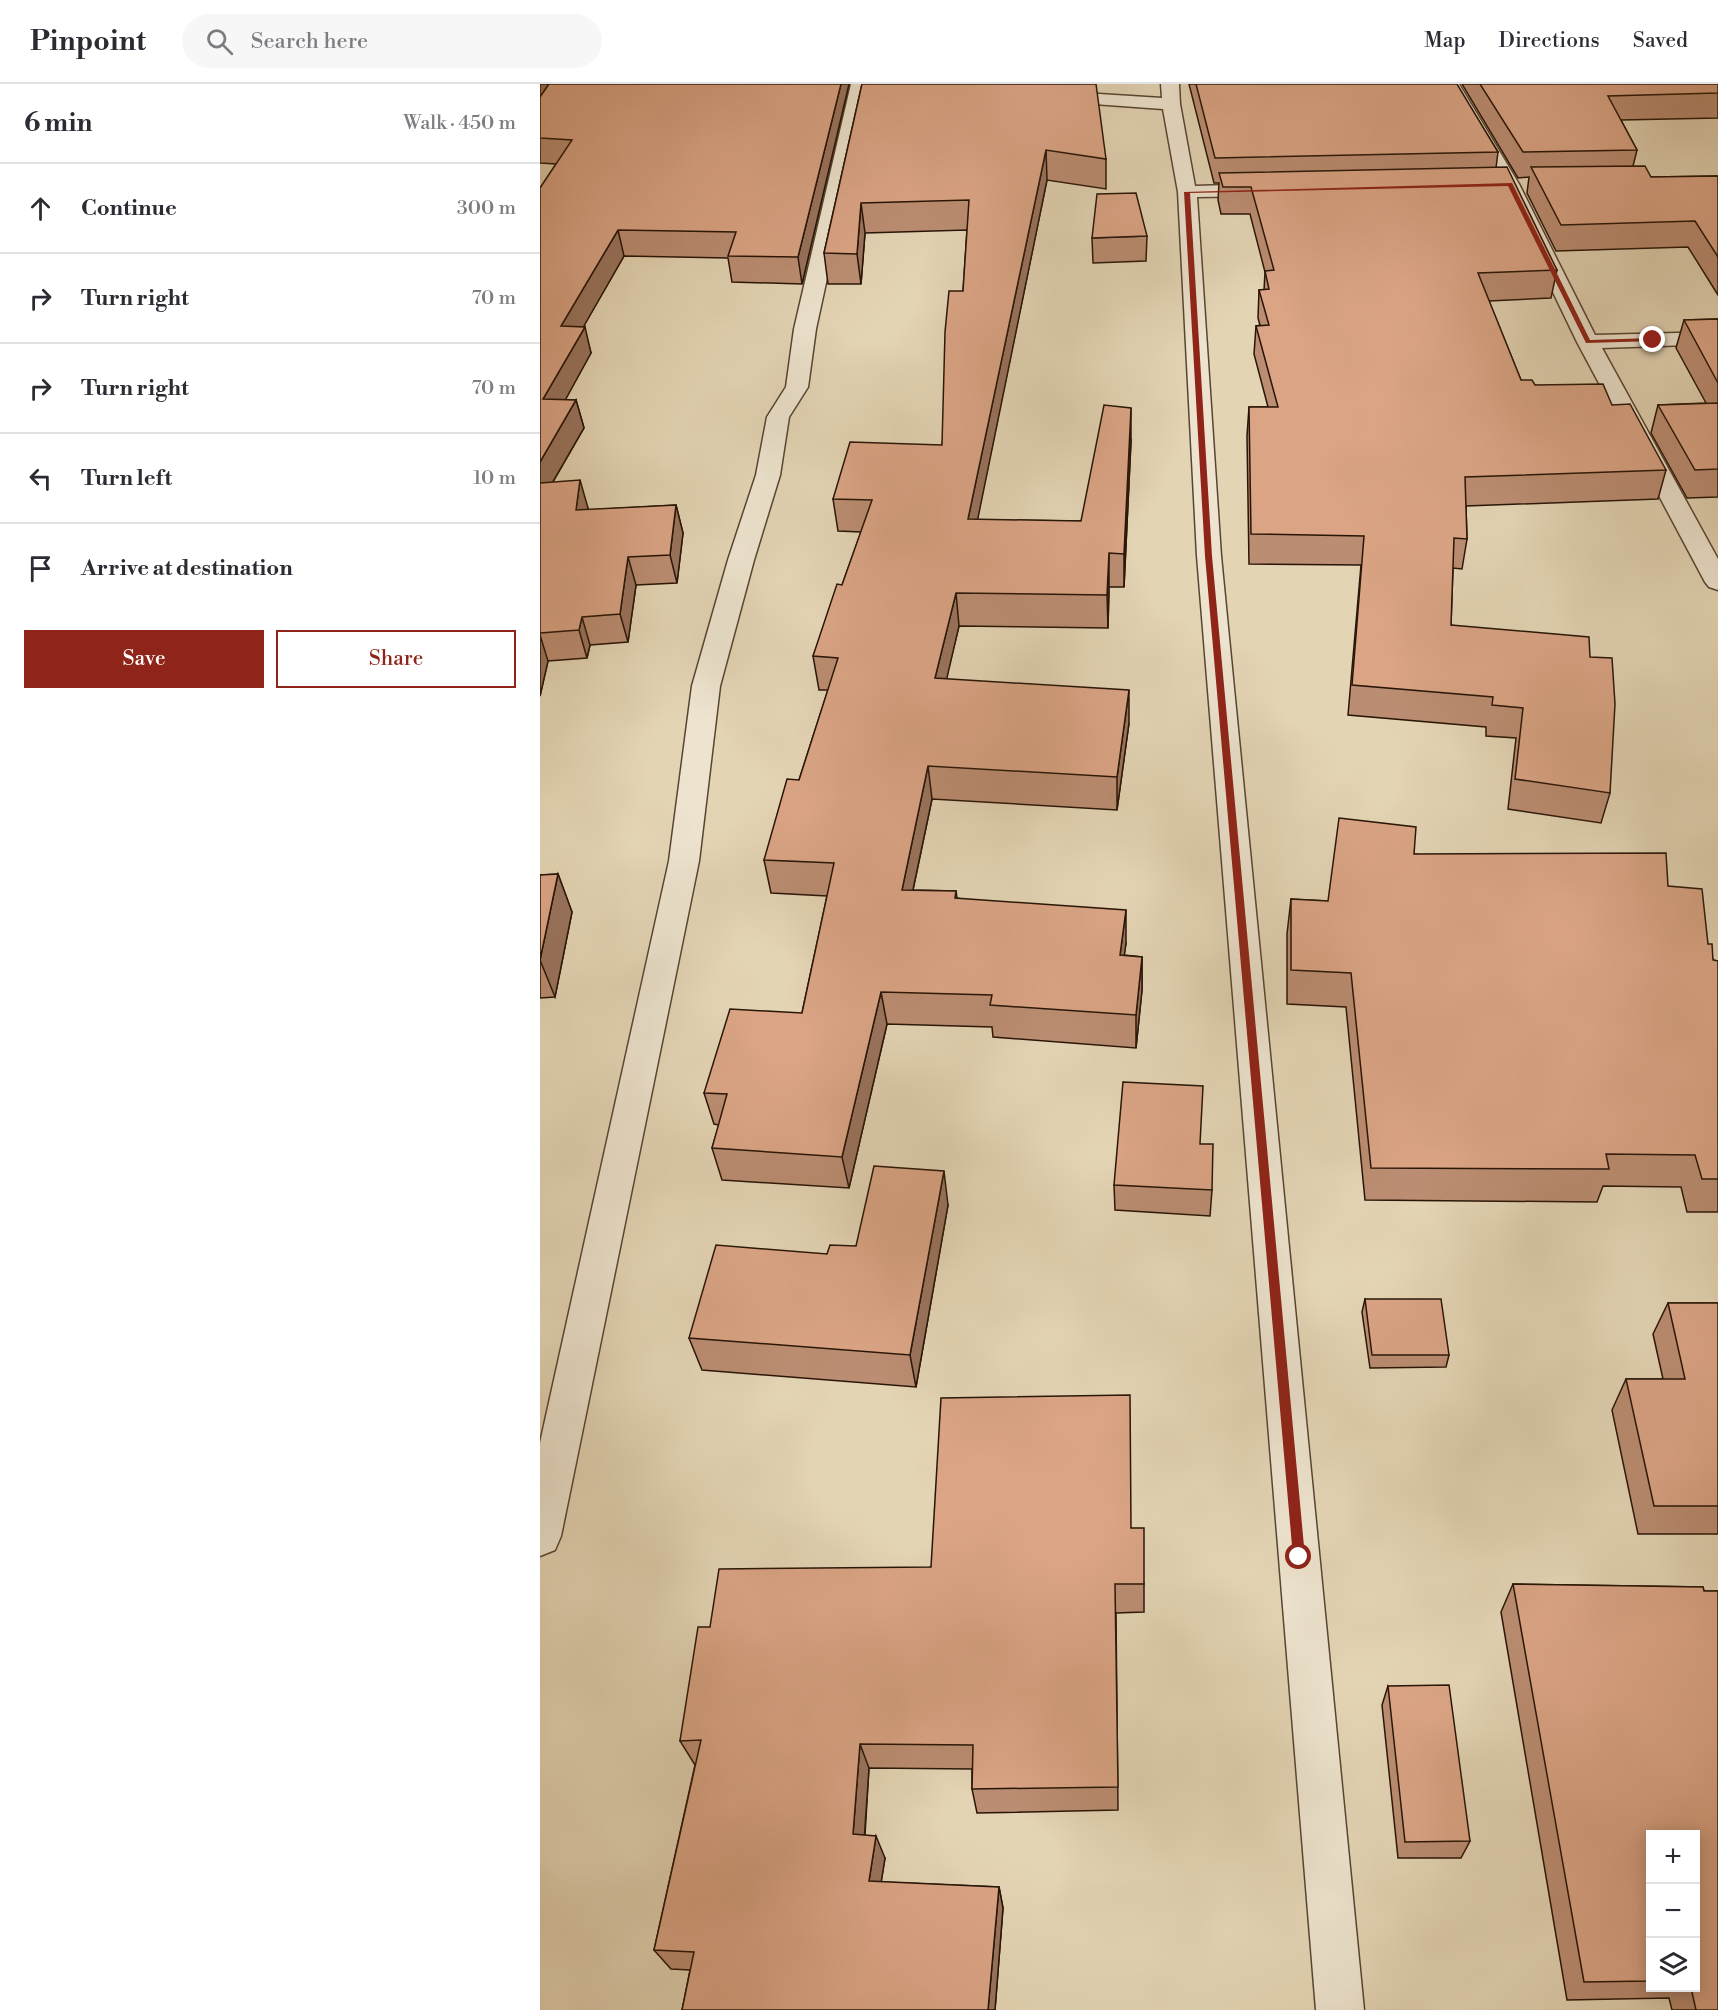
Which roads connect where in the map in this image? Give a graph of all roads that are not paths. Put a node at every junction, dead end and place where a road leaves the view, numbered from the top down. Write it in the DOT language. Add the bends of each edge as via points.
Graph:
graph roads {
  1 [pos="860,84"];
  2 [pos="1450,84"];
  3 [pos="1170,94"];
  4 [pos="1030,95"];
  5 [pos="1510,184"];
  6 [pos="1533,184"];
  7 [pos="1486,185"];
  8 [pos="1283,189"];
  9 [pos="1187,192"];
  10 [pos="1718,338"];
  11 [pos="1588,342"];
  12 [pos="1718,582"];
  13 [pos="540,1536"];
  14 [pos="1340,2010"];
  1 -- 13 [label="street" via="805,329 797,387 778,417 768,475 706,686 684,861"];
  2 -- 5 [label="street"];
  3 -- 4 [label="street"];
  3 -- 9 [label="street"];
  5 -- 6 [label="street"];
  5 -- 7 [label="street"];
  5 -- 11 [label="street"];
  8 -- 9 [label="street"];
  9 -- 14 [label="street" via="1209,556"];
  10 -- 11 [label="street"];
  11 -- 12 [label="street"];
}
